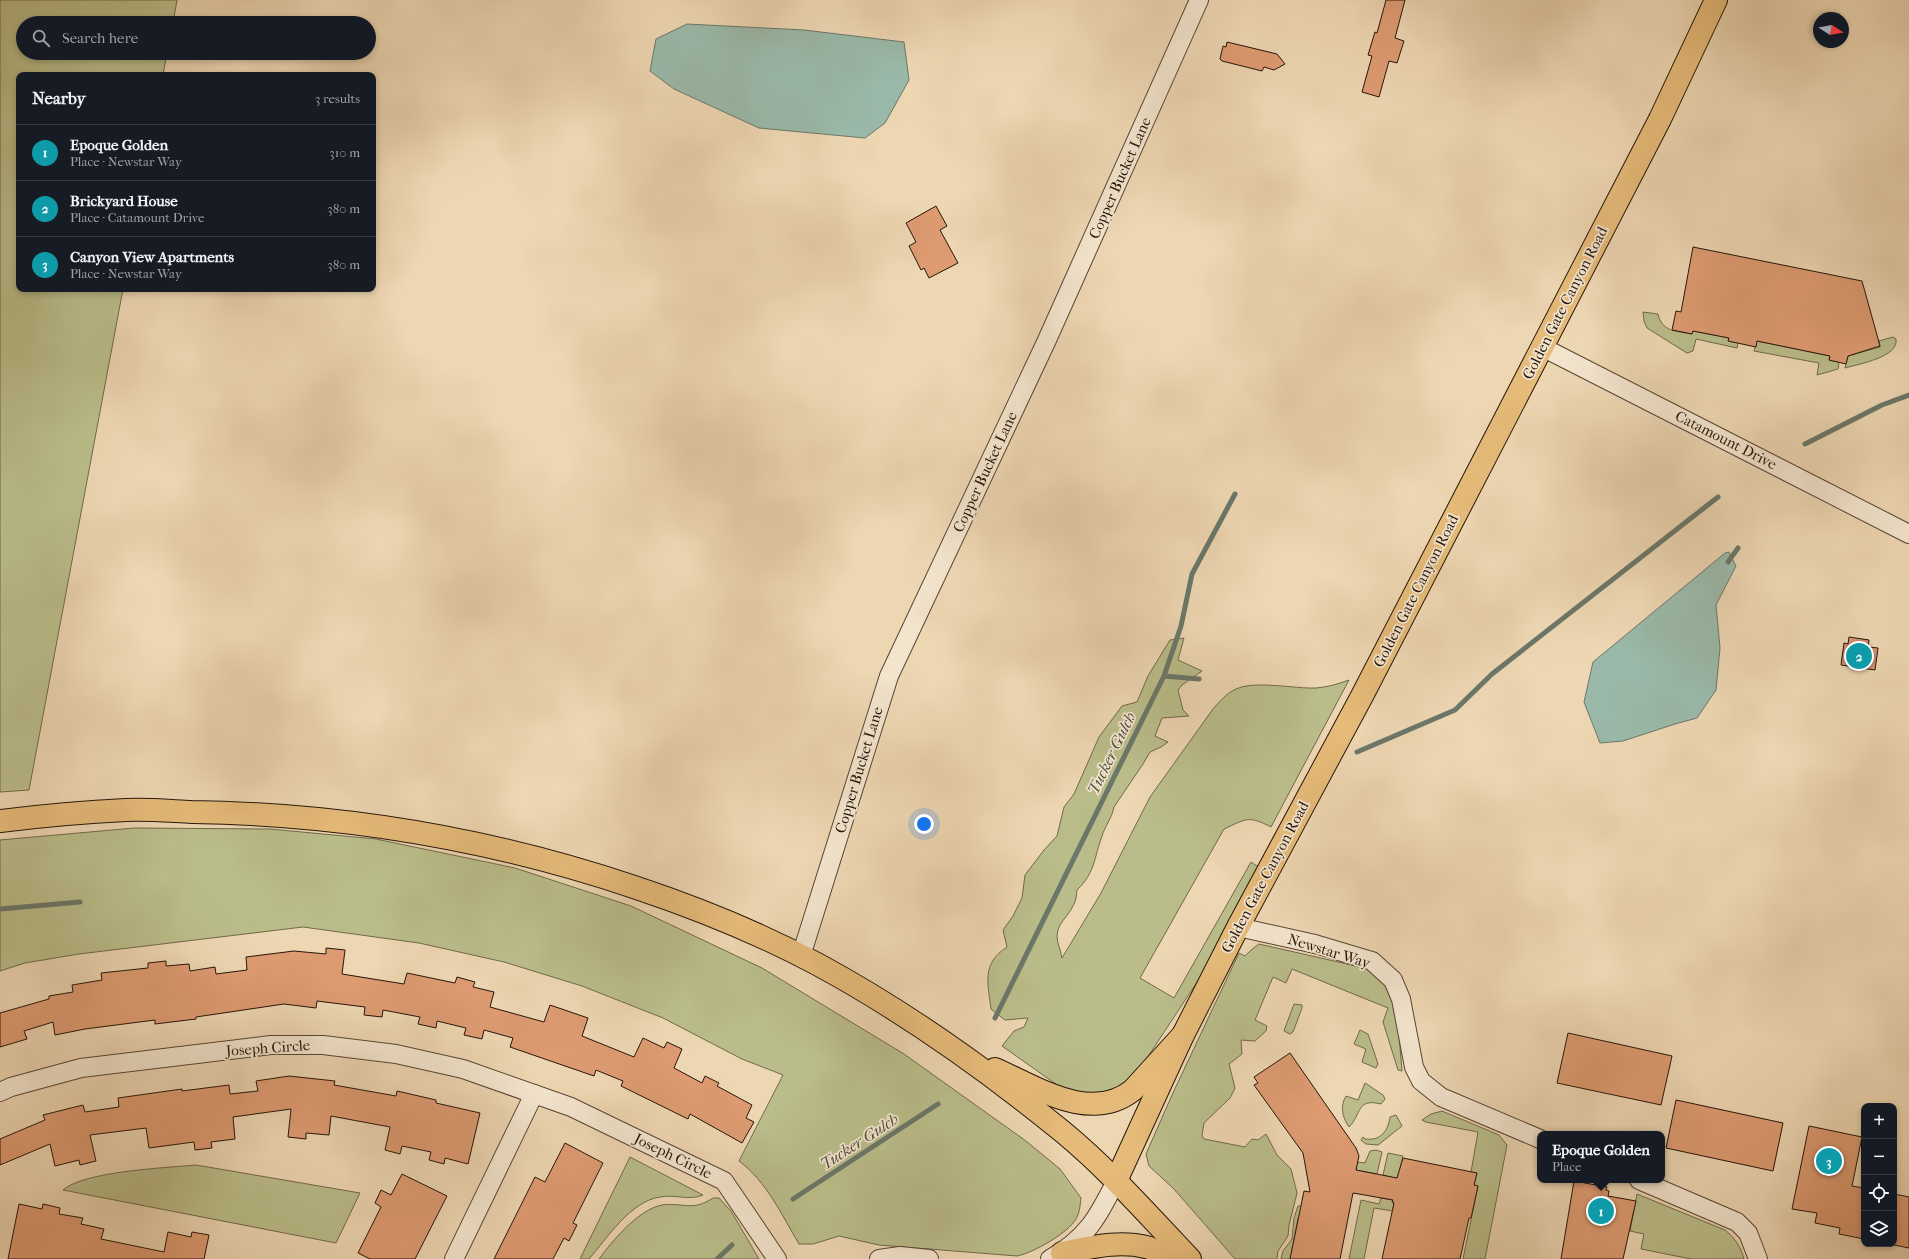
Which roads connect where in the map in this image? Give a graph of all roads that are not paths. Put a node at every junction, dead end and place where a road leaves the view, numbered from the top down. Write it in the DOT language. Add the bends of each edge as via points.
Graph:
graph roads {
  1 [pos="1199,0"];
  2 [pos="1716,0"];
  3 [pos="1542,348"];
  4 [pos="1909,534"];
  5 [pos="0,821"];
  6 [pos="1238,927"];
  7 [pos="801,956"];
  8 [pos="1183,1035"];
  9 [pos="955,1051"];
  10 [pos="0,1092"];
  11 [pos="534,1094"];
  12 [pos="1537,1139"];
  13 [pos="1116,1181"];
  14 [pos="1646,1183"];
  15 [pos="1056,1256"];
  16 [pos="454,1259"];
  17 [pos="777,1259"];
  18 [pos="879,1259"];
  19 [pos="929,1259"];
  20 [pos="1172,1259"];
  21 [pos="1190,1259"];
  22 [pos="1758,1259"];
  1 -- 7 [label="street, Copper Bucket Lane" via="1047,340 889,676"];
  2 -- 3 [label="main road, Golden Gate Canyon Road" via="1660,119"];
  3 -- 4 [label="street, Catamount Drive"];
  3 -- 6 [label="main road, Golden Gate Canyon Road" via="1362,696"];
  5 -- 7 [label="main road" via="128,810 245,812 308,817 441,836 572,867 631,886 724,921"];
  6 -- 8 [label="main road, Golden Gate Canyon Road"];
  6 -- 12 [label="street, Newstar Way" via="1315,944 1372,961 1393,980 1401,999 1414,1067 1421,1082 1441,1097"];
  7 -- 9 [label="main road" via="869,993"];
  8 -- 9 [label="main road" via="1127,1095 1107,1103 1096,1104 1062,1099"];
  8 -- 13 [label="main road, Golden Gate Canyon Road"];
  9 -- 13 [label="main road" via="1065,1134"];
  10 -- 11 [label="street, Joseph Circle" via="11,1086 81,1068 271,1045 323,1045 396,1054 463,1069"];
  11 -- 16 [label="street"];
  11 -- 17 [label="street, Joseph Circle" via="570,1107 724,1182"];
  13 -- 15 [label="street" via="1099,1215 1081,1237"];
  13 -- 21 [label="main road"];
  14 -- 22 [label="street" via="1737,1222 1748,1233"];
  15 -- 20 [label="main road" via="1102,1245 1129,1244 1147,1247"];
  18 -- 19 [label="street" via="900,1256"];
}
